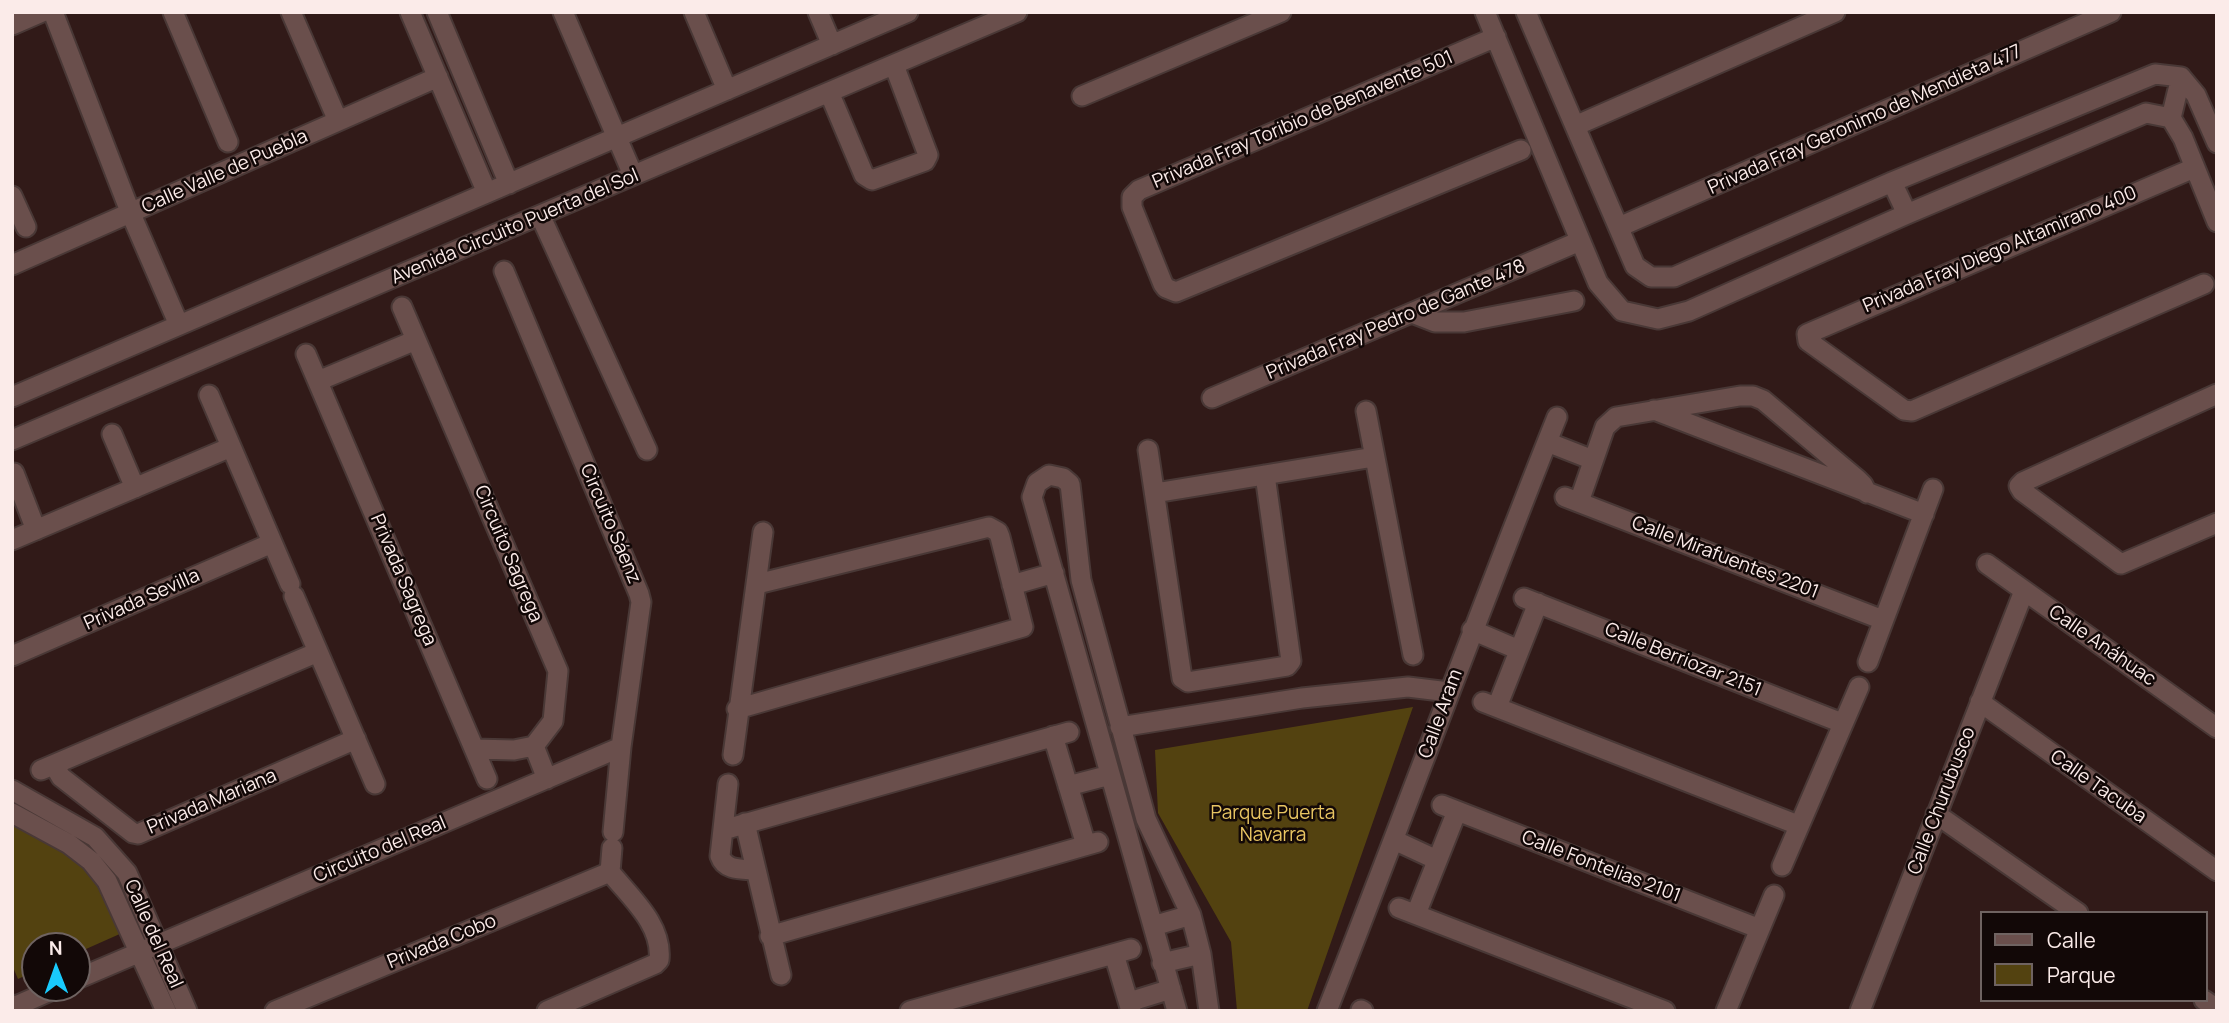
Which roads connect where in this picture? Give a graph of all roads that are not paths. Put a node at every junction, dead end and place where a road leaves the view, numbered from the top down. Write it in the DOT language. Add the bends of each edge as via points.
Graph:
graph roads {
  1 [pos="41,12"];
  2 [pos="53,12"];
  3 [pos="173,12"];
  4 [pos="290,12"];
  5 [pos="410,12"];
  6 [pos="436,12"];
  7 [pos="563,12"];
  8 [pos="694,12"];
  9 [pos="818,12"];
  10 [pos="908,12"];
  11 [pos="1017,12"];
  12 [pos="1281,12"];
  13 [pos="1485,12"];
  14 [pos="1525,12"];
  15 [pos="1835,12"];
  16 [pos="2111,12"];
  17 [pos="12,25"];
  18 [pos="1496,37"];
  19 [pos="832,45"];
  20 [pos="894,65"];
  21 [pos="438,77"];
  22 [pos="2181,77"];
  23 [pos="727,90"];
  24 [pos="829,92"];
  25 [pos="1082,96"];
  26 [pos="2171,118"];
  27 [pos="338,121"];
  28 [pos="1575,126"];
  29 [pos="616,138"];
  30 [pos="228,142"];
  31 [pos="2217,143"];
  32 [pos="1521,150"];
  33 [pos="2194,167"];
  34 [pos="633,175"];
  35 [pos="1892,181"];
  36 [pos="509,184"];
  37 [pos="487,193"];
  38 [pos="12,196"];
  39 [pos="131,214"];
  40 [pos="1907,214"];
  41 [pos="541,217"];
  42 [pos="2217,222"];
  43 [pos="26,227"];
  44 [pos="1619,227"];
  45 [pos="1580,241"];
  46 [pos="12,265"];
  47 [pos="504,271"];
  48 [pos="2204,284"];
  49 [pos="1574,301"];
  50 [pos="402,307"];
  51 [pos="1412,313"];
  52 [pos="179,325"];
  53 [pos="416,340"];
  54 [pos="306,354"];
  55 [pos="318,381"];
  56 [pos="2217,394"];
  57 [pos="209,395"];
  58 [pos="12,397"];
  59 [pos="1212,398"];
  60 [pos="1654,410"];
  61 [pos="1366,411"];
  62 [pos="1557,417"];
  63 [pos="112,434"];
  64 [pos="12,440"];
  65 [pos="1547,442"];
  66 [pos="231,447"];
  67 [pos="647,450"];
  68 [pos="1148,450"];
  69 [pos="1374,457"];
  70 [pos="1593,460"];
  71 [pos="14,473"];
  72 [pos="1265,475"];
  73 [pos="135,488"];
  74 [pos="1933,489"];
  75 [pos="1155,493"];
  76 [pos="1867,493"];
  77 [pos="1924,514"];
  78 [pos="2217,523"];
  79 [pos="36,530"];
  80 [pos="763,532"];
  81 [pos="12,540"];
  82 [pos="272,543"];
  83 [pos="1987,564"];
  84 [pos="1054,573"];
  85 [pos="757,584"];
  86 [pos="1012,585"];
  87 [pos="2024,591"];
  88 [pos="1884,620"];
  89 [pos="1472,630"];
  90 [pos="1519,650"];
  91 [pos="318,652"];
  92 [pos="1413,655"];
  93 [pos="12,656"];
  94 [pos="1868,662"];
  95 [pos="1239,675"];
  96 [pos="1859,687"];
  97 [pos="1449,692"];
  98 [pos="1980,702"];
  99 [pos="1244,707"];
  100 [pos="737,709"];
  101 [pos="1842,723"];
  102 [pos="1120,727"];
  103 [pos="2217,728"];
  104 [pos="356,740"];
  105 [pos="534,746"];
  106 [pos="621,747"];
  107 [pos="475,749"];
  108 [pos="733,754"];
  109 [pos="1110,775"];
  110 [pos="487,779"];
  111 [pos="547,779"];
  112 [pos="375,783"];
  113 [pos="728,784"];
  114 [pos="1068,786"];
  115 [pos="78,789"];
  116 [pos="12,790"];
  117 [pos="12,813"];
  118 [pos="1936,814"];
  119 [pos="58,816"];
  120 [pos="745,823"];
  121 [pos="1798,825"];
  122 [pos="723,830"];
  123 [pos="1394,840"];
  124 [pos="1437,860"];
  125 [pos="1783,866"];
  126 [pos="756,870"];
  127 [pos="2217,871"];
  128 [pos="610,872"];
  129 [pos="1774,895"];
  130 [pos="2075,911"];
  131 [pos="1191,915"];
  132 [pos="1153,926"];
  133 [pos="1760,929"];
  134 [pos="770,936"];
  135 [pos="159,944"];
  136 [pos="139,952"];
  137 [pos="1201,954"];
  138 [pos="1163,963"];
  139 [pos="91,973"];
  140 [pos="781,975"];
  141 [pos="1171,989"];
  142 [pos="1130,1007"];
  143 [pos="166,1011"];
  144 [pos="187,1011"];
  145 [pos="275,1011"];
  146 [pos="547,1011"];
  147 [pos="910,1011"];
  148 [pos="1177,1011"];
  149 [pos="1209,1011"];
  150 [pos="1327,1011"];
  151 [pos="1665,1011"];
  152 [pos="1726,1011"];
  153 [pos="1860,1011"];
  1 -- 17 [label="street"];
  2 -- 39 [label="street"];
  3 -- 30 [label="street"];
  4 -- 27 [label="street"];
  5 -- 21 [label="street"];
  6 -- 36 [label="street"];
  7 -- 29 [label="street"];
  8 -- 23 [label="street"];
  9 -- 19 [label="street"];
  10 -- 19 [label="street"];
  11 -- 20 [label="street, Avenida Circuito Puerta del Sol"];
  12 -- 25 [label="street"];
  13 -- 18 [label="street"];
  14 -- 28 [label="street"];
  15 -- 28 [label="street"];
  16 -- 44 [label="street, Privada Fray Geronimo de Mendieta 477"];
  18 -- 32 [label="street, Privada Fray Toribio de Benavente 501" via="1139,190 1132,197 1132,207 1163,284 1176,292"];
  18 -- 45 [label="street"];
  19 -- 23 [label="street"];
  20 -- 24 [label="street, Avenida Circuito Puerta del Sol"];
  20 -- 24 [label="street" via="928,155 925,161 868,179"];
  21 -- 27 [label="street, Calle Valle de Puebla"];
  21 -- 37 [label="street"];
  22 -- 26 [label="street"];
  22 -- 31 [label="street" via="2196,95"];
  22 -- 35 [label="street" via="2155,74"];
  23 -- 29 [label="street"];
  24 -- 34 [label="street, Avenida Circuito Puerta del Sol"];
  26 -- 33 [label="street"];
  26 -- 40 [label="street" via="2146,114"];
  27 -- 39 [label="street, Calle Valle de Puebla"];
  28 -- 44 [label="street"];
  29 -- 34 [label="street"];
  29 -- 36 [label="street"];
  33 -- 42 [label="street"];
  33 -- 48 [label="street, Privada Fray Diego Altamirano 400" via="1807,334 1808,341 1904,410 1912,411"];
  34 -- 41 [label="street, Avenida Circuito Puerta del Sol"];
  35 -- 40 [label="street"];
  35 -- 44 [label="street" via="1675,277 1651,277 1635,266"];
  36 -- 37 [label="street"];
  37 -- 52 [label="street"];
  38 -- 43 [label="street"];
  39 -- 46 [label="street, Calle Valle de Puebla"];
  39 -- 52 [label="street"];
  40 -- 45 [label="street" via="1689,311 1658,319 1622,311 1598,283"];
  41 -- 64 [label="street, Avenida Circuito Puerta del Sol"];
  41 -- 67 [label="street"];
  45 -- 51 [label="street, Privada Fray Pedro de Gante 478"];
  47 -- 106 [label="street, Circuito Sáenz" via="641,602"];
  49 -- 51 [label="street" via="1464,321 1435,322"];
  50 -- 53 [label="street, Circuito Sagrega"];
  51 -- 59 [label="street, Privada Fray Pedro de Gante 478"];
  52 -- 58 [label="street"];
  53 -- 55 [label="street"];
  53 -- 105 [label="street, Circuito Sagrega" via="558,671 554,721"];
  54 -- 55 [label="street, Privada Sagrega"];
  55 -- 107 [label="street, Privada Sagrega"];
  56 -- 78 [label="street" via="2020,486 2121,564"];
  57 -- 66 [label="street"];
  60 -- 70 [label="street" via="1609,421"];
  60 -- 76 [label="street"];
  60 -- 76 [label="street" via="1753,396 1857,479"];
  61 -- 69 [label="street"];
  62 -- 65 [label="street, Calle Aram"];
  63 -- 73 [label="street"];
  65 -- 70 [label="street"];
  65 -- 89 [label="street, Calle Aram"];
  66 -- 73 [label="street"];
  66 -- 82 [label="street"];
  68 -- 75 [label="street"];
  69 -- 72 [label="street"];
  69 -- 92 [label="street"];
  70 -- 88 [label="street, Calle Mirafuentes 2201" via="1572,500"];
  71 -- 79 [label="street"];
  72 -- 75 [label="street"];
  72 -- 95 [label="street" via="1291,661 1287,666"];
  73 -- 79 [label="street"];
  74 -- 77 [label="street"];
  75 -- 95 [label="street" via="1182,678 1188,682"];
  76 -- 77 [label="street"];
  77 -- 88 [label="street"];
  79 -- 81 [label="street"];
  80 -- 85 [label="street"];
  82 -- 91 [label="street"];
  82 -- 93 [label="street, Privada Sevilla"];
  83 -- 87 [label="street, Calle Anáhuac"];
  84 -- 86 [label="street"];
  84 -- 102 [label="street" via="1032,497 1037,483 1049,475 1070,484 1081,580"];
  84 -- 109 [label="street"];
  85 -- 86 [label="street" via="989,527 1000,537"];
  85 -- 100 [label="street"];
  86 -- 100 [label="street" via="1023,627"];
  87 -- 98 [label="street, Calle Churubusco"];
  87 -- 103 [label="street, Calle Anáhuac"];
  88 -- 94 [label="street"];
  89 -- 90 [label="street"];
  89 -- 97 [label="street, Calle Aram"];
  90 -- 101 [label="street, Calle Berriozar 2151" via="1531,600"];
  90 -- 121 [label="street" via="1490,705"];
  91 -- 104 [label="street"];
  91 -- 115 [label="street, Privada Mariana" via="47,767"];
  95 -- 99 [label="street"];
  96 -- 101 [label="street"];
  97 -- 99 [label="street" via="1408,687"];
  97 -- 123 [label="street, Calle Aram"];
  98 -- 118 [label="street, Calle Churubusco"];
  98 -- 127 [label="street, Calle Tacuba"];
  99 -- 102 [label="street"];
  100 -- 108 [label="street"];
  101 -- 121 [label="street"];
  102 -- 131 [label="street" via="1146,819"];
  104 -- 112 [label="street"];
  104 -- 115 [label="street, Privada Mariana" via="138,834"];
  105 -- 107 [label="street"];
  105 -- 111 [label="street"];
  106 -- 111 [label="street, Circuito del Real"];
  106 -- 128 [label="street, Circuito Sáenz"];
  107 -- 110 [label="street, Privada Sagrega"];
  109 -- 114 [label="street"];
  109 -- 132 [label="street"];
  111 -- 135 [label="street, Circuito del Real"];
  113 -- 122 [label="street"];
  114 -- 120 [label="street" via="1061,734"];
  114 -- 134 [label="street" via="1092,844"];
  115 -- 119 [label="street"];
  116 -- 119 [label="street, Calle del Real"];
  117 -- 136 [label="street, Calle del Real" via="91,861 107,881"];
  118 -- 130 [label="street"];
  118 -- 153 [label="street, Calle Churubusco"];
  119 -- 135 [label="street, Calle del Real" via="95,837 127,873"];
  120 -- 122 [label="street"];
  120 -- 126 [label="street"];
  121 -- 125 [label="street"];
  122 -- 126 [label="street" via="723,864"];
  123 -- 124 [label="street"];
  123 -- 150 [label="street, Calle Aram"];
  124 -- 133 [label="street, Calle Fontelias 2101" via="1449,808"];
  124 -- 151 [label="street" via="1408,911"];
  126 -- 134 [label="street"];
  128 -- 145 [label="street, Privada Cobo"];
  128 -- 146 [label="street" via="655,928 659,960"];
  129 -- 133 [label="street"];
  131 -- 132 [label="street"];
  131 -- 137 [label="street"];
  132 -- 138 [label="street"];
  133 -- 152 [label="street"];
  134 -- 140 [label="street"];
  135 -- 136 [label="street, Circuito del Real"];
  135 -- 144 [label="street, Calle del Real"];
  136 -- 139 [label="street, Circuito del Real"];
  136 -- 143 [label="street, Calle del Real"];
  137 -- 138 [label="street"];
  137 -- 149 [label="street"];
  138 -- 141 [label="street"];
  141 -- 142 [label="street"];
  141 -- 148 [label="street"];
  142 -- 147 [label="street" via="1122,951"];
}
